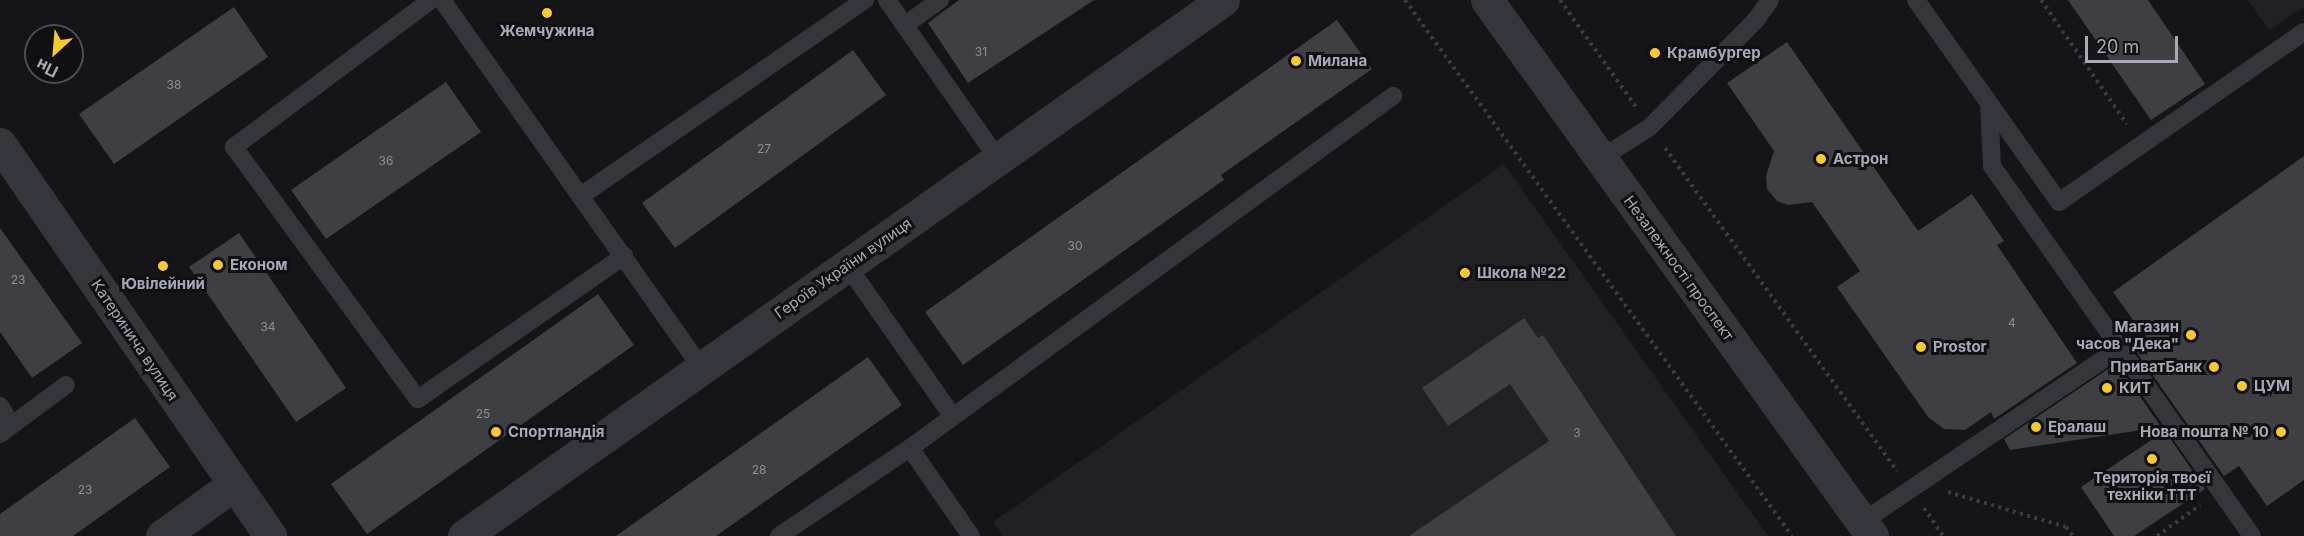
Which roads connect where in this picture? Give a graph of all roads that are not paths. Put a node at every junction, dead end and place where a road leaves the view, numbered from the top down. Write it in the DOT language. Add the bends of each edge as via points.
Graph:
graph roads {
  1 [pos="431,0"];
  2 [pos="442,0"];
  3 [pos="865,0"];
  4 [pos="886,0"];
  5 [pos="940,0"];
  6 [pos="1222,0"];
  7 [pos="1487,0"];
  8 [pos="1770,0"];
  9 [pos="1916,0"];
  10 [pos="905,25"];
  11 [pos="2304,32"];
  12 [pos="1394,96"];
  13 [pos="1989,104"];
  14 [pos="0,144"];
  15 [pos="998,159"];
  16 [pos="1600,159"];
  17 [pos="582,195"];
  18 [pos="624,256"];
  19 [pos="847,265"];
  20 [pos="2121,347"];
  21 [pos="702,368"];
  22 [pos="66,385"];
  23 [pos="0,406"];
  24 [pos="953,417"];
  25 [pos="6,430"];
  26 [pos="910,448"];
  27 [pos="234,484"];
  28 [pos="1867,529"];
  29 [pos="162,536"];
  30 [pos="270,536"];
  31 [pos="464,536"];
  32 [pos="779,536"];
  33 [pos="971,536"];
  34 [pos="2252,536"];
  1 -- 18 [label="lane" via="234,147 418,399"];
  2 -- 17 [label="lane"];
  3 -- 17 [label="lane"];
  4 -- 10 [label="lane"];
  5 -- 10 [label="lane"];
  6 -- 15 [label="street, Героїв України вулиця"];
  7 -- 16 [label="street, Незалежності проспект"];
  8 -- 16 [label="lane" via="1756,20 1650,127"];
  9 -- 13 [label="lane"];
  10 -- 15 [label="lane"];
  11 -- 13 [label="lane" via="2059,202"];
  12 -- 24 [label="lane"];
  13 -- 20 [label="lane" via="1992,166"];
  14 -- 27 [label="street, Катеринича вулиця"];
  15 -- 19 [label="street, Героїв України вулиця"];
  16 -- 28 [label="street, Незалежності проспект"];
  17 -- 18 [label="lane"];
  18 -- 21 [label="lane"];
  19 -- 21 [label="street, Героїв України вулиця"];
  19 -- 24 [label="lane"];
  20 -- 28 [label="lane" via="1914,487"];
  20 -- 34 [label="lane"];
  21 -- 31 [label="street, Героїв України вулиця"];
  22 -- 25 [label="lane"];
  23 -- 25 [label="lane"];
  24 -- 26 [label="lane"];
  26 -- 32 [label="lane"];
  26 -- 33 [label="lane"];
  27 -- 29 [label="street"];
  27 -- 30 [label="street, Катеринича вулиця"];
}
